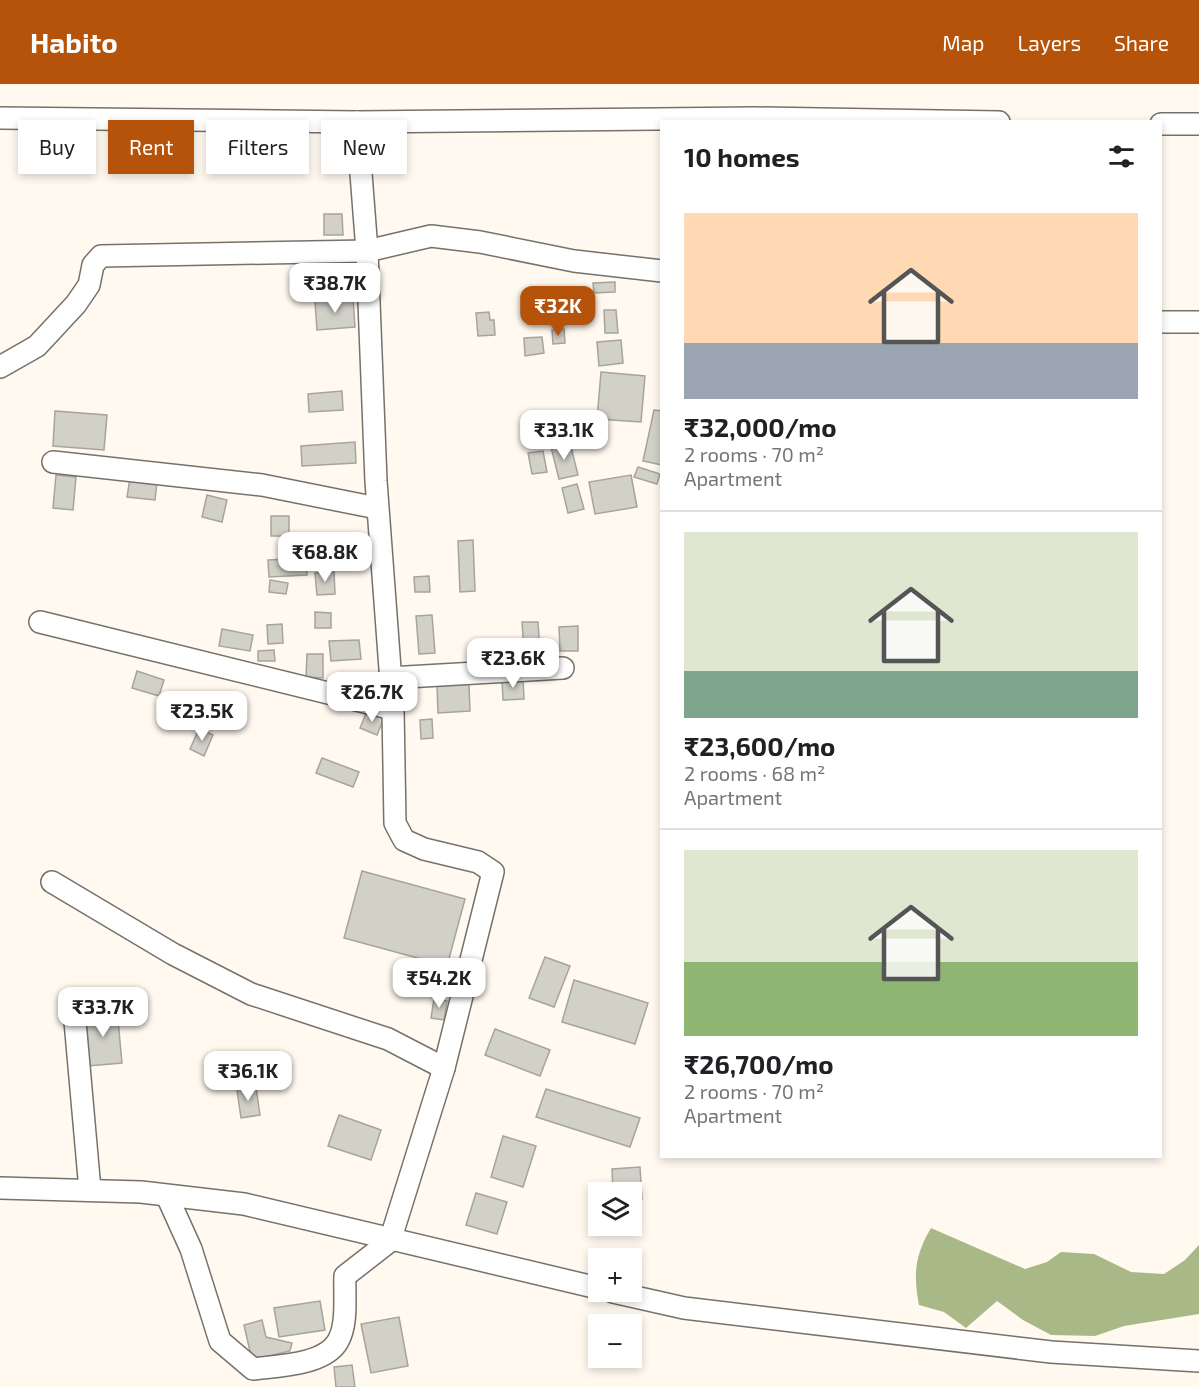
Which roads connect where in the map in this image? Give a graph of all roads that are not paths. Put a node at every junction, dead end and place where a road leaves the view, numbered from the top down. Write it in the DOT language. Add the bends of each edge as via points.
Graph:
graph roads {
  1 [pos="0,118"];
  2 [pos="660,120"];
  3 [pos="321,122"];
  4 [pos="407,122"];
  5 [pos="1162,124"];
  6 [pos="1199,124"];
  7 [pos="361,174"];
  8 [pos="367,251"];
  9 [pos="660,271"];
  10 [pos="1162,322"];
  11 [pos="1199,322"];
  12 [pos="0,367"];
  13 [pos="53,462"];
  14 [pos="377,508"];
  15 [pos="40,622"];
  16 [pos="563,668"];
  17 [pos="389,678"];
  18 [pos="393,709"];
  19 [pos="52,882"];
  20 [pos="74,1010"];
  21 [pos="444,1068"];
  22 [pos="0,1188"];
  23 [pos="90,1190"];
  24 [pos="167,1196"];
  25 [pos="390,1241"];
  26 [pos="588,1286"];
  27 [pos="642,1299"];
  28 [pos="1199,1361"];
  1 -- 3 [label="street"];
  2 -- 4 [label="street"];
  5 -- 6 [label="street"];
  7 -- 8 [label="street"];
  8 -- 9 [label="street" via="431,236 574,261"];
  8 -- 12 [label="street" via="101,256 93,265 83,294 37,346"];
  8 -- 14 [label="street"];
  10 -- 11 [label="street"];
  13 -- 14 [label="street" via="262,485"];
  14 -- 17 [label="street"];
  15 -- 18 [label="street"];
  16 -- 17 [label="street"];
  17 -- 18 [label="street"];
  18 -- 21 [label="street" via="395,823 404,840 478,862 493,872"];
  19 -- 21 [label="street" via="173,954 251,994 388,1039"];
  20 -- 23 [label="street"];
  21 -- 25 [label="street"];
  22 -- 23 [label="street"];
  23 -- 24 [label="street"];
  24 -- 25 [label="street" via="244,1204"];
  24 -- 25 [label="street" via="191,1249 220,1341 253,1369 294,1364 326,1354 339,1341 345,1276"];
  25 -- 26 [label="street"];
  27 -- 28 [label="street" via="684,1308 1051,1352"];
}
